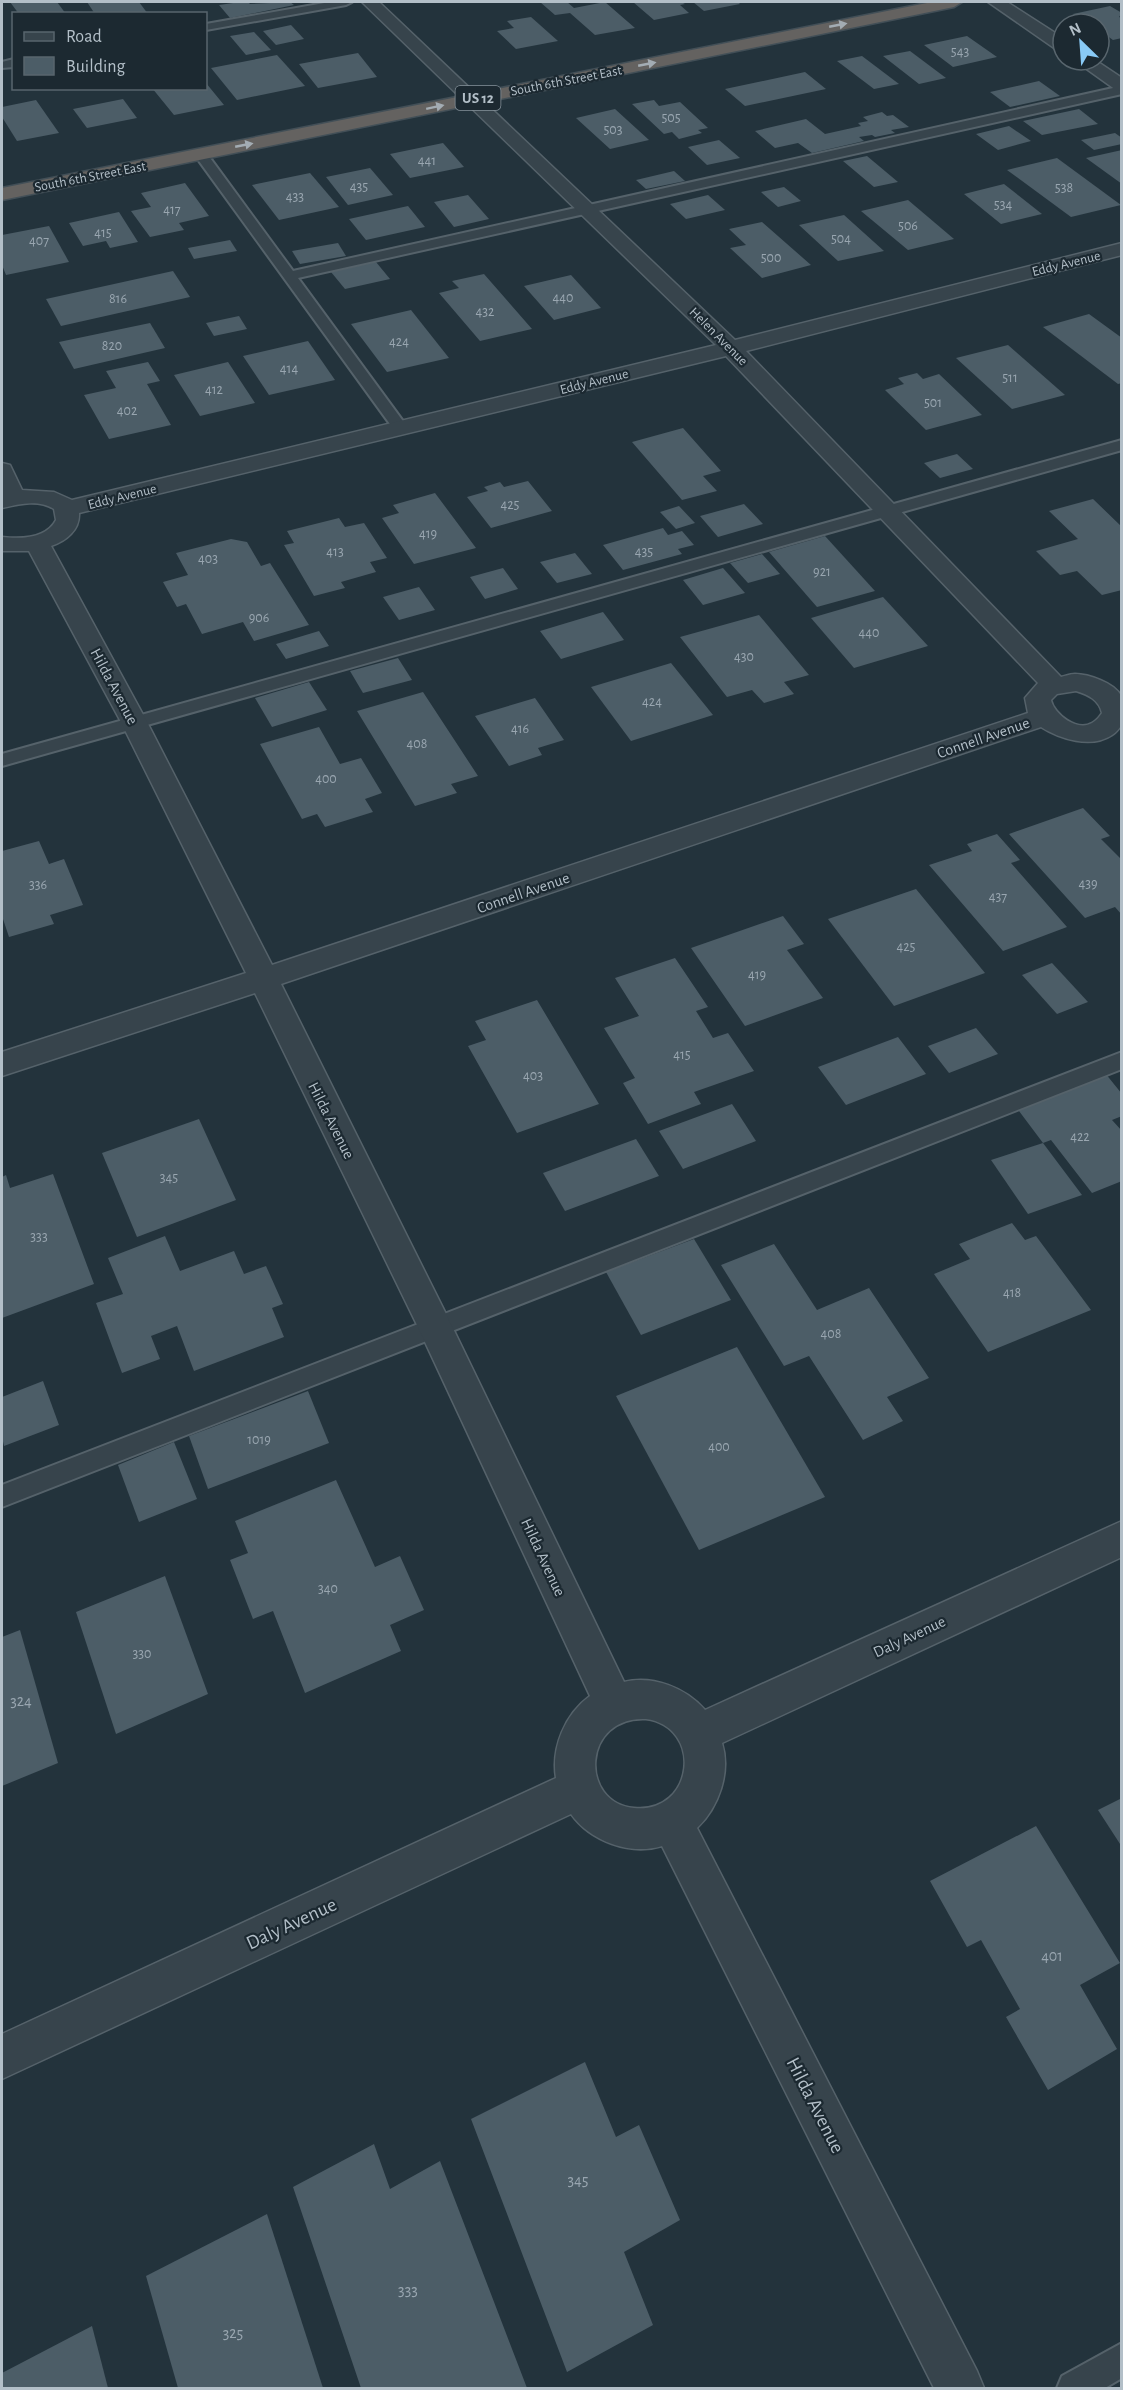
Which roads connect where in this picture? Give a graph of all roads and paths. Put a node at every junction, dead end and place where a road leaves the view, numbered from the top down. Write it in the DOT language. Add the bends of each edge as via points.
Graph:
graph roads {
  1 [pos="346,2"];
  2 [pos="370,2"];
  3 [pos="954,2"];
  4 [pos="996,2"];
  5 [pos="207,27"];
  6 [pos="1051,38"];
  7 [pos="1100,72"];
  8 [pos="1122,88"];
  9 [pos="471,99"];
  10 [pos="200,154"];
  11 [pos="2,194"];
  12 [pos="588,210"];
  13 [pos="1122,249"];
  14 [pos="289,276"];
  15 [pos="730,347"];
  16 [pos="400,428"];
  17 [pos="1122,445"];
  18 [pos="2,470"];
  19 [pos="8,499"];
  20 [pos="66,509"];
  21 [pos="888,510"];
  22 [pos="37,543"];
  23 [pos="2,544"];
  24 [pos="1054,685"];
  25 [pos="1115,695"];
  26 [pos="1043,717"];
  27 [pos="134,722"];
  28 [pos="2,760"];
  29 [pos="261,979"];
  30 [pos="1122,1060"];
  31 [pos="2,1064"];
  32 [pos="435,1326"];
  33 [pos="2,1496"];
  34 [pos="1122,1538"];
  35 [pos="614,1704"];
  36 [pos="697,1734"];
  37 [pos="580,1788"];
  38 [pos="672,1822"];
  39 [pos="2,2058"];
  40 [pos="1122,2359"];
  41 [pos="960,2388"];
  42 [pos="1074,2388"];
  1 -- 5 [label="lane"];
  2 -- 9 [label="street, Helen Avenue"];
  9 -- 3 [label="highway, South 6th Street East / US 12, one-way"];
  4 -- 6 [label="street"];
  7 -- 8 [label="street"];
  8 -- 12 [label="lane"];
  10 -- 9 [label="highway, South 6th Street East / US 12, one-way"];
  9 -- 12 [label="street, Helen Avenue"];
  10 -- 11 [label="highway, South 6th Street East / US 12"];
  10 -- 14 [label="lane"];
  12 -- 14 [label="lane"];
  12 -- 15 [label="street, Helen Avenue"];
  13 -- 15 [label="street, Eddy Avenue"];
  14 -- 16 [label="lane"];
  15 -- 16 [label="street, Eddy Avenue"];
  15 -- 21 [label="street, Helen Avenue"];
  16 -- 20 [label="street, Eddy Avenue"];
  17 -- 21 [label="lane"];
  18 -- 19 [label="street"];
  19 -- 20 [label="street" via="44,496"];
  20 -- 22 [label="street" via="68,520 63,529"];
  21 -- 24 [label="street, Helen Avenue"];
  21 -- 27 [label="lane"];
  22 -- 23 [label="street"];
  22 -- 27 [label="street, Hilda Avenue"];
  24 -- 25 [label="street" via="1075,682"];
  24 -- 26 [label="street" via="1037,699"];
  25 -- 26 [label="street" via="1116,714 1109,738 1059,728"];
  26 -- 29 [label="street, Connell Avenue"];
  27 -- 28 [label="lane"];
  27 -- 29 [label="street, Hilda Avenue"];
  29 -- 31 [label="street, Connell Avenue"];
  29 -- 32 [label="street, Hilda Avenue"];
  30 -- 32 [label="lane"];
  32 -- 33 [label="lane"];
  32 -- 35 [label="street, Hilda Avenue"];
  34 -- 36 [label="street, Daly Avenue"];
  35 -- 36 [label="street" via="644,1699 665,1705 683,1716"];
  35 -- 37 [label="street" via="588,1722 578,1742 574,1763"];
  36 -- 38 [label="street" via="704,1752 705,1774 700,1795"];
  37 -- 38 [label="street" via="588,1803 604,1818 624,1828 646,1830"];
  37 -- 39 [label="street, Daly Avenue"];
  38 -- 41 [label="street, Hilda Avenue"];
  40 -- 42 [label="lane"];
}
